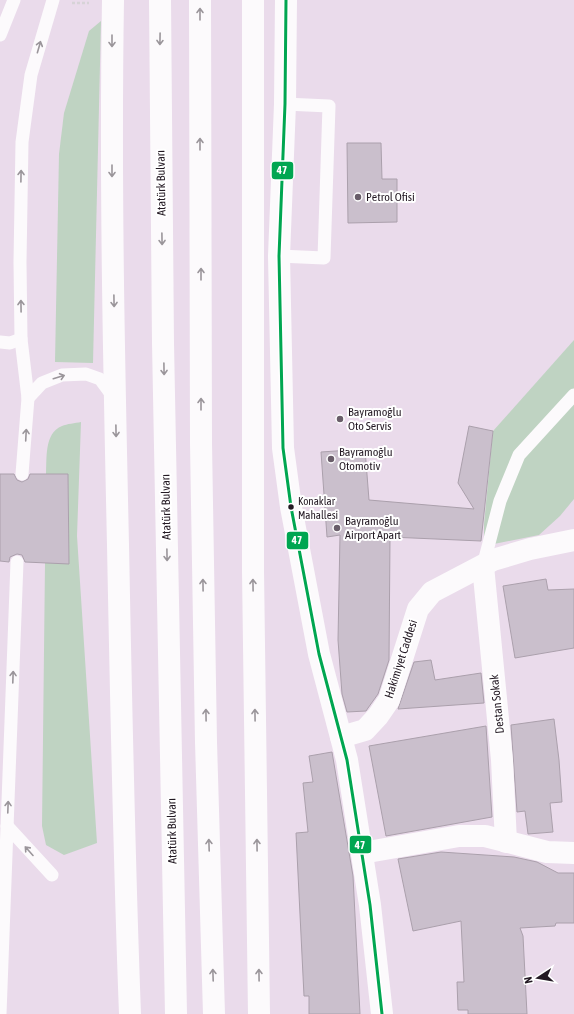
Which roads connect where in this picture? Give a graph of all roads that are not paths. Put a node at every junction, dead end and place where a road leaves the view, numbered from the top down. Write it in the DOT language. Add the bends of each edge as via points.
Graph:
graph roads {
  1 [pos="14,0"];
  2 [pos="53,0"];
  3 [pos="112,0"];
  4 [pos="160,0"];
  5 [pos="200,0"];
  6 [pos="253,0"];
  7 [pos="286,0"];
  8 [pos="0,34"];
  9 [pos="285,104"];
  10 [pos="279,256"];
  11 [pos="21,339"];
  12 [pos="0,342"];
  13 [pos="574,395"];
  14 [pos="28,398"];
  15 [pos="115,399"];
  16 [pos="22,474"];
  17 [pos="574,540"];
  18 [pos="17,562"];
  19 [pos="483,566"];
  20 [pos="341,737"];
  21 [pos="7,826"];
  22 [pos="506,842"];
  23 [pos="362,853"];
  24 [pos="574,853"];
  25 [pos="52,875"];
  26 [pos="0,1014"];
  27 [pos="130,1014"];
  28 [pos="176,1014"];
  29 [pos="214,1014"];
  30 [pos="259,1014"];
  31 [pos="382,1014"];
  1 -- 8 [label="lane"];
  11 -- 2 [label="lane, one-way" via="22,142 31,74"];
  3 -- 15 [label="main road, one-way"];
  4 -- 28 [label="main road, Atatürk Bulvarı, one-way" via="163,359"];
  29 -- 5 [label="main road, one-way" via="201,458"];
  30 -- 6 [label="main road, one-way" via="253,563"];
  7 -- 9 [label="main road"];
  9 -- 10 [label="main road"];
  9 -- 10 [label="lane" via="329,106 324,258"];
  10 -- 20 [label="main road" via="285,467 319,654"];
  11 -- 12 [label="lane" via="10,343"];
  11 -- 14 [label="lane"];
  13 -- 19 [label="lane" via="519,454 500,501"];
  14 -- 15 [label="lane, one-way" via="42,383 62,375 86,374 100,379"];
  16 -- 14 [label="lane, one-way"];
  15 -- 27 [label="main road, one-way"];
  17 -- 19 [label="main road, Hakimiyet Caddesi" via="530,549"];
  21 -- 18 [label="lane, one-way"];
  19 -- 20 [label="main road, Hakimiyet Caddesi" via="432,592 418,609 389,700 365,730"];
  19 -- 22 [label="main road, Destan Sokak" via="502,760"];
  20 -- 23 [label="main road"];
  25 -- 21 [label="lane, one-way"];
  21 -- 26 [label="lane"];
  22 -- 23 [label="main road" via="486,836 458,836"];
  22 -- 24 [label="main road" via="548,852"];
  23 -- 31 [label="main road"];
}
